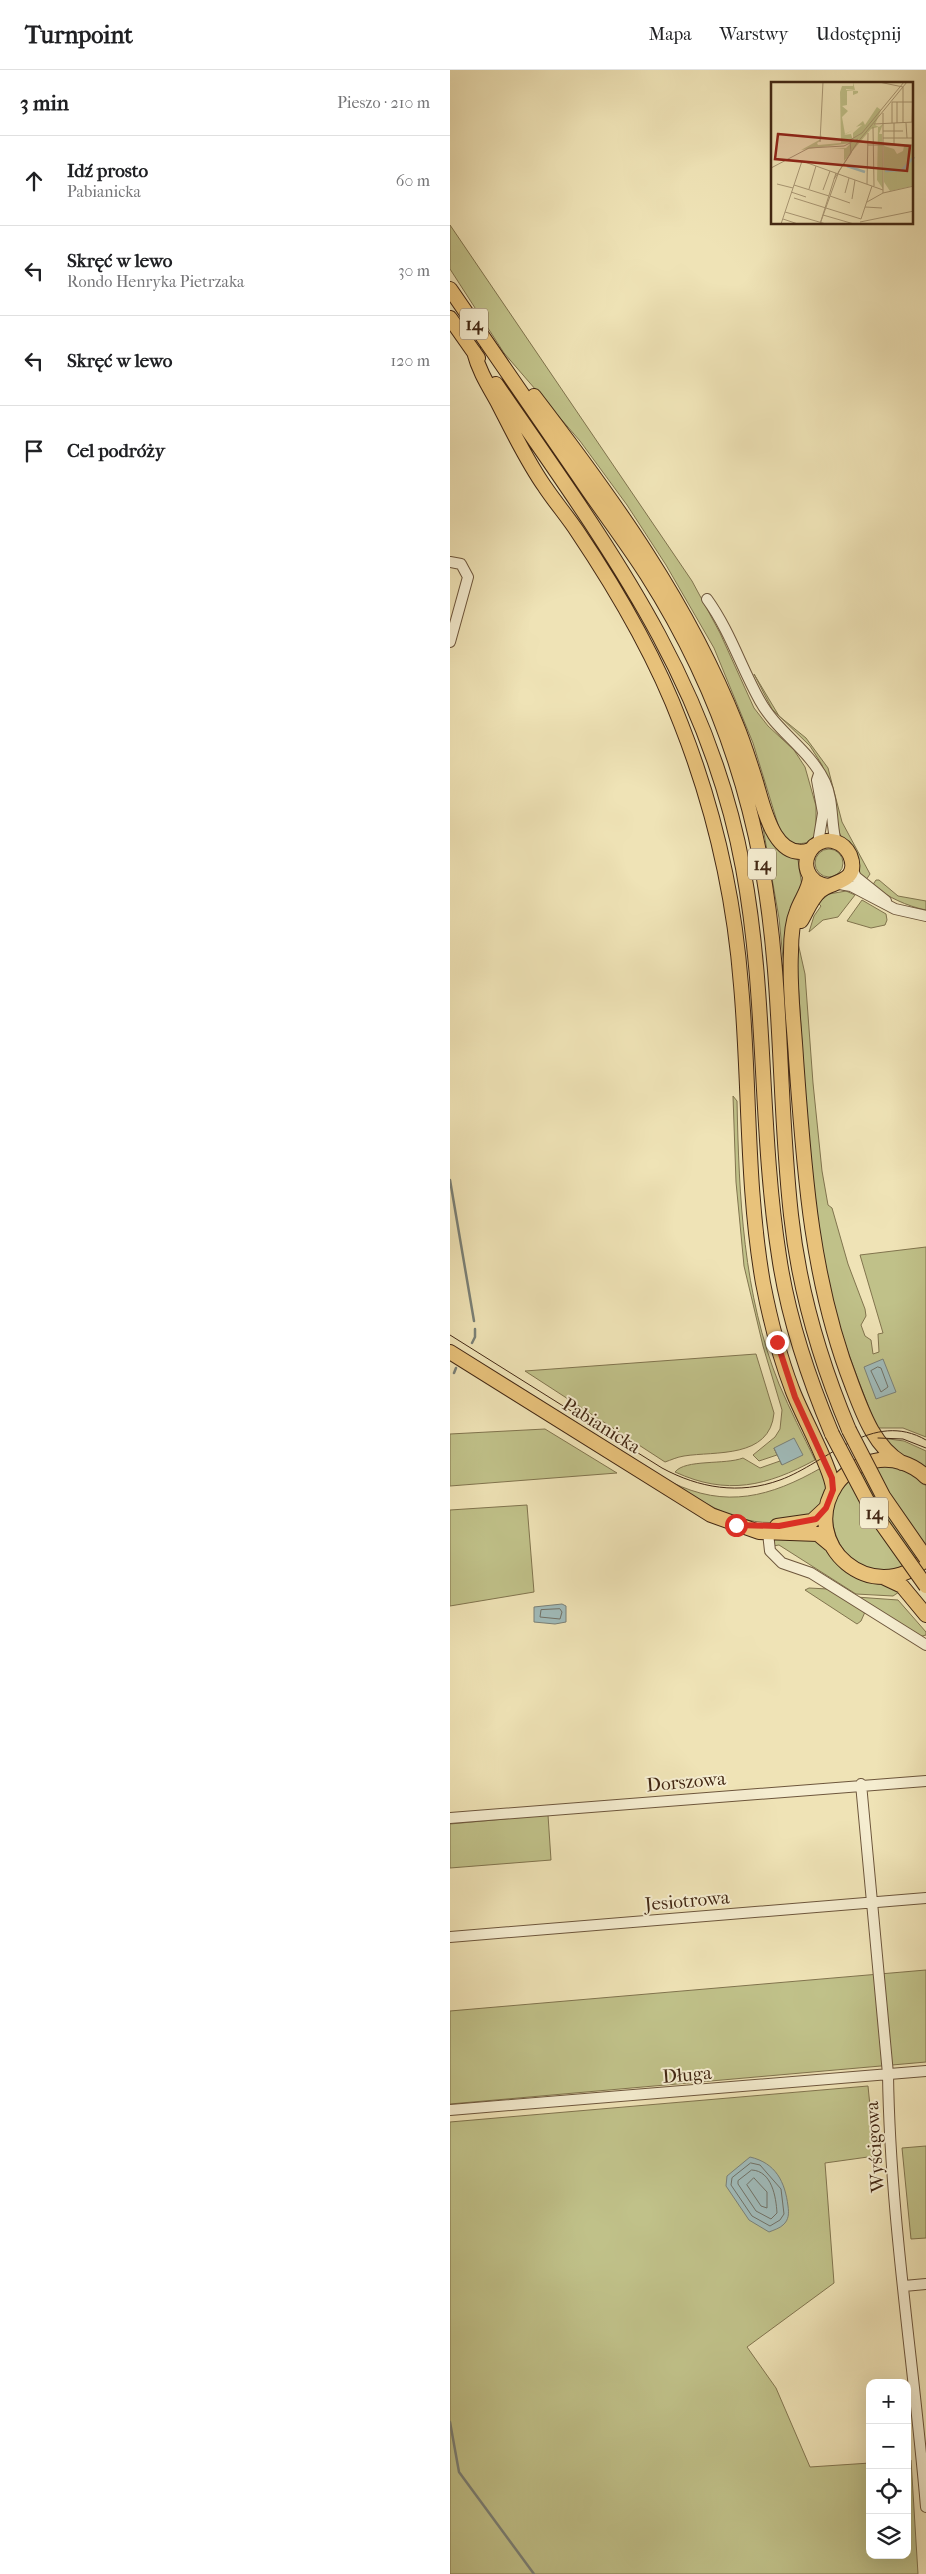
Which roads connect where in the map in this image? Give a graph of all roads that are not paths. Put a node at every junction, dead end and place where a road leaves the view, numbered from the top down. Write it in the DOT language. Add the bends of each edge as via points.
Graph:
graph roads {
  1 [pos="450,289"];
  2 [pos="450,318"];
  3 [pos="474,352"];
  4 [pos="497,358"];
  5 [pos="450,562"];
  6 [pos="707,599"];
  7 [pos="450,642"];
  8 [pos="819,774"];
  9 [pos="839,843"];
  10 [pos="814,846"];
  11 [pos="851,866"];
  12 [pos="810,876"];
  13 [pos="834,885"];
  14 [pos="907,912"];
  15 [pos="926,916"];
  16 [pos="794,932"];
  17 [pos="450,1352"];
  18 [pos="870,1428"];
  19 [pos="902,1463"];
  20 [pos="859,1466"];
  21 [pos="926,1477"];
  22 [pos="833,1490"];
  23 [pos="826,1508"];
  24 [pos="736,1525"];
  25 [pos="768,1533"];
  26 [pos="830,1544"];
  27 [pos="926,1558"];
  28 [pos="886,1578"];
  29 [pos="926,1586"];
  30 [pos="926,1615"];
  31 [pos="926,1645"];
  32 [pos="926,1781"];
  33 [pos="861,1784"];
  34 [pos="450,1818"];
  35 [pos="926,1898"];
  36 [pos="872,1902"];
  37 [pos="450,1937"];
  38 [pos="926,2071"];
  39 [pos="888,2074"];
  40 [pos="450,2110"];
  41 [pos="926,2284"];
  42 [pos="904,2286"];
  43 [pos="926,2507"];
  1 -- 4 [label="main road, 14"];
  2 -- 3 [label="main road, 14"];
  3 -- 22 [label="main road" via="479,372 518,442 544,486 576,528 617,592 652,656 680,721 706,796 725,868 735,933 757,1235 764,1289 791,1387 830,1474"];
  3 -- 29 [label="main road, 14, bridge" via="632,585 670,654 710,744 734,827 750,911 771,1193 779,1257 802,1357 832,1434 872,1510"];
  4 -- 10 [label="main road" via="512,368 594,475 668,585 717,678 771,829 787,848 799,852"];
  4 -- 27 [label="main road, 14, bridge" via="648,576 686,643 727,737 762,864 769,915 787,1170 796,1251 814,1335 848,1430 884,1496"];
  5 -- 7 [label="street" via="462,564 468,577"];
  6 -- 8 [label="street" via="719,616 761,703 802,748"];
  8 -- 9 [label="street" via="828,790 834,833"];
  8 -- 10 [label="street" via="817,780 823,812"];
  9 -- 10 [label="main road" via="829,840"];
  9 -- 11 [label="main road" via="850,855"];
  10 -- 12 [label="main road" via="806,860"];
  11 -- 13 [label="main road" via="847,876"];
  11 -- 14 [label="street" via="856,877 882,898"];
  12 -- 13 [label="main road" via="818,883"];
  12 -- 16 [label="main road" via="796,914"];
  13 -- 14 [label="street" via="850,886 881,904"];
  13 -- 16 [label="main road" via="818,893"];
  14 -- 15 [label="street"];
  16 -- 18 [label="main road" via="790,968 811,1227 824,1296 837,1342"];
  17 -- 24 [label="main road, Pabianicka" via="700,1509"];
  18 -- 19 [label="main road" via="885,1449"];
  18 -- 20 [label="main road" via="871,1446"];
  19 -- 20 [label="main road" via="876,1460"];
  19 -- 21 [label="main road"];
  20 -- 22 [label="main road" via="846,1474"];
  22 -- 23 [label="main road"];
  23 -- 24 [label="main road, Pabianicka" via="816,1519 797,1524"];
  23 -- 26 [label="main road"];
  24 -- 25 [label="main road, Pabianicka"];
  25 -- 26 [label="main road, Pabianicka" via="815,1533"];
  25 -- 31 [label="street" via="770,1551 782,1563 811,1573"];
  26 -- 28 [label="main road" via="852,1568 869,1576"];
  27 -- 28 [label="main road" via="912,1570"];
  28 -- 30 [label="main road" via="902,1586"];
  32 -- 33 [label="street, Dorszowa"];
  33 -- 34 [label="street, Dorszowa"];
  33 -- 36 [label="street, Wyścigowa"];
  35 -- 36 [label="street, Jesiotrowa"];
  36 -- 37 [label="street, Jesiotrowa"];
  36 -- 39 [label="street, Wyścigowa"];
  38 -- 39 [label="street, Długa"];
  39 -- 40 [label="street, Długa"];
  39 -- 42 [label="street, Wyścigowa" via="888,2120"];
  41 -- 42 [label="street"];
  42 -- 43 [label="street, Wyścigowa"];
}
